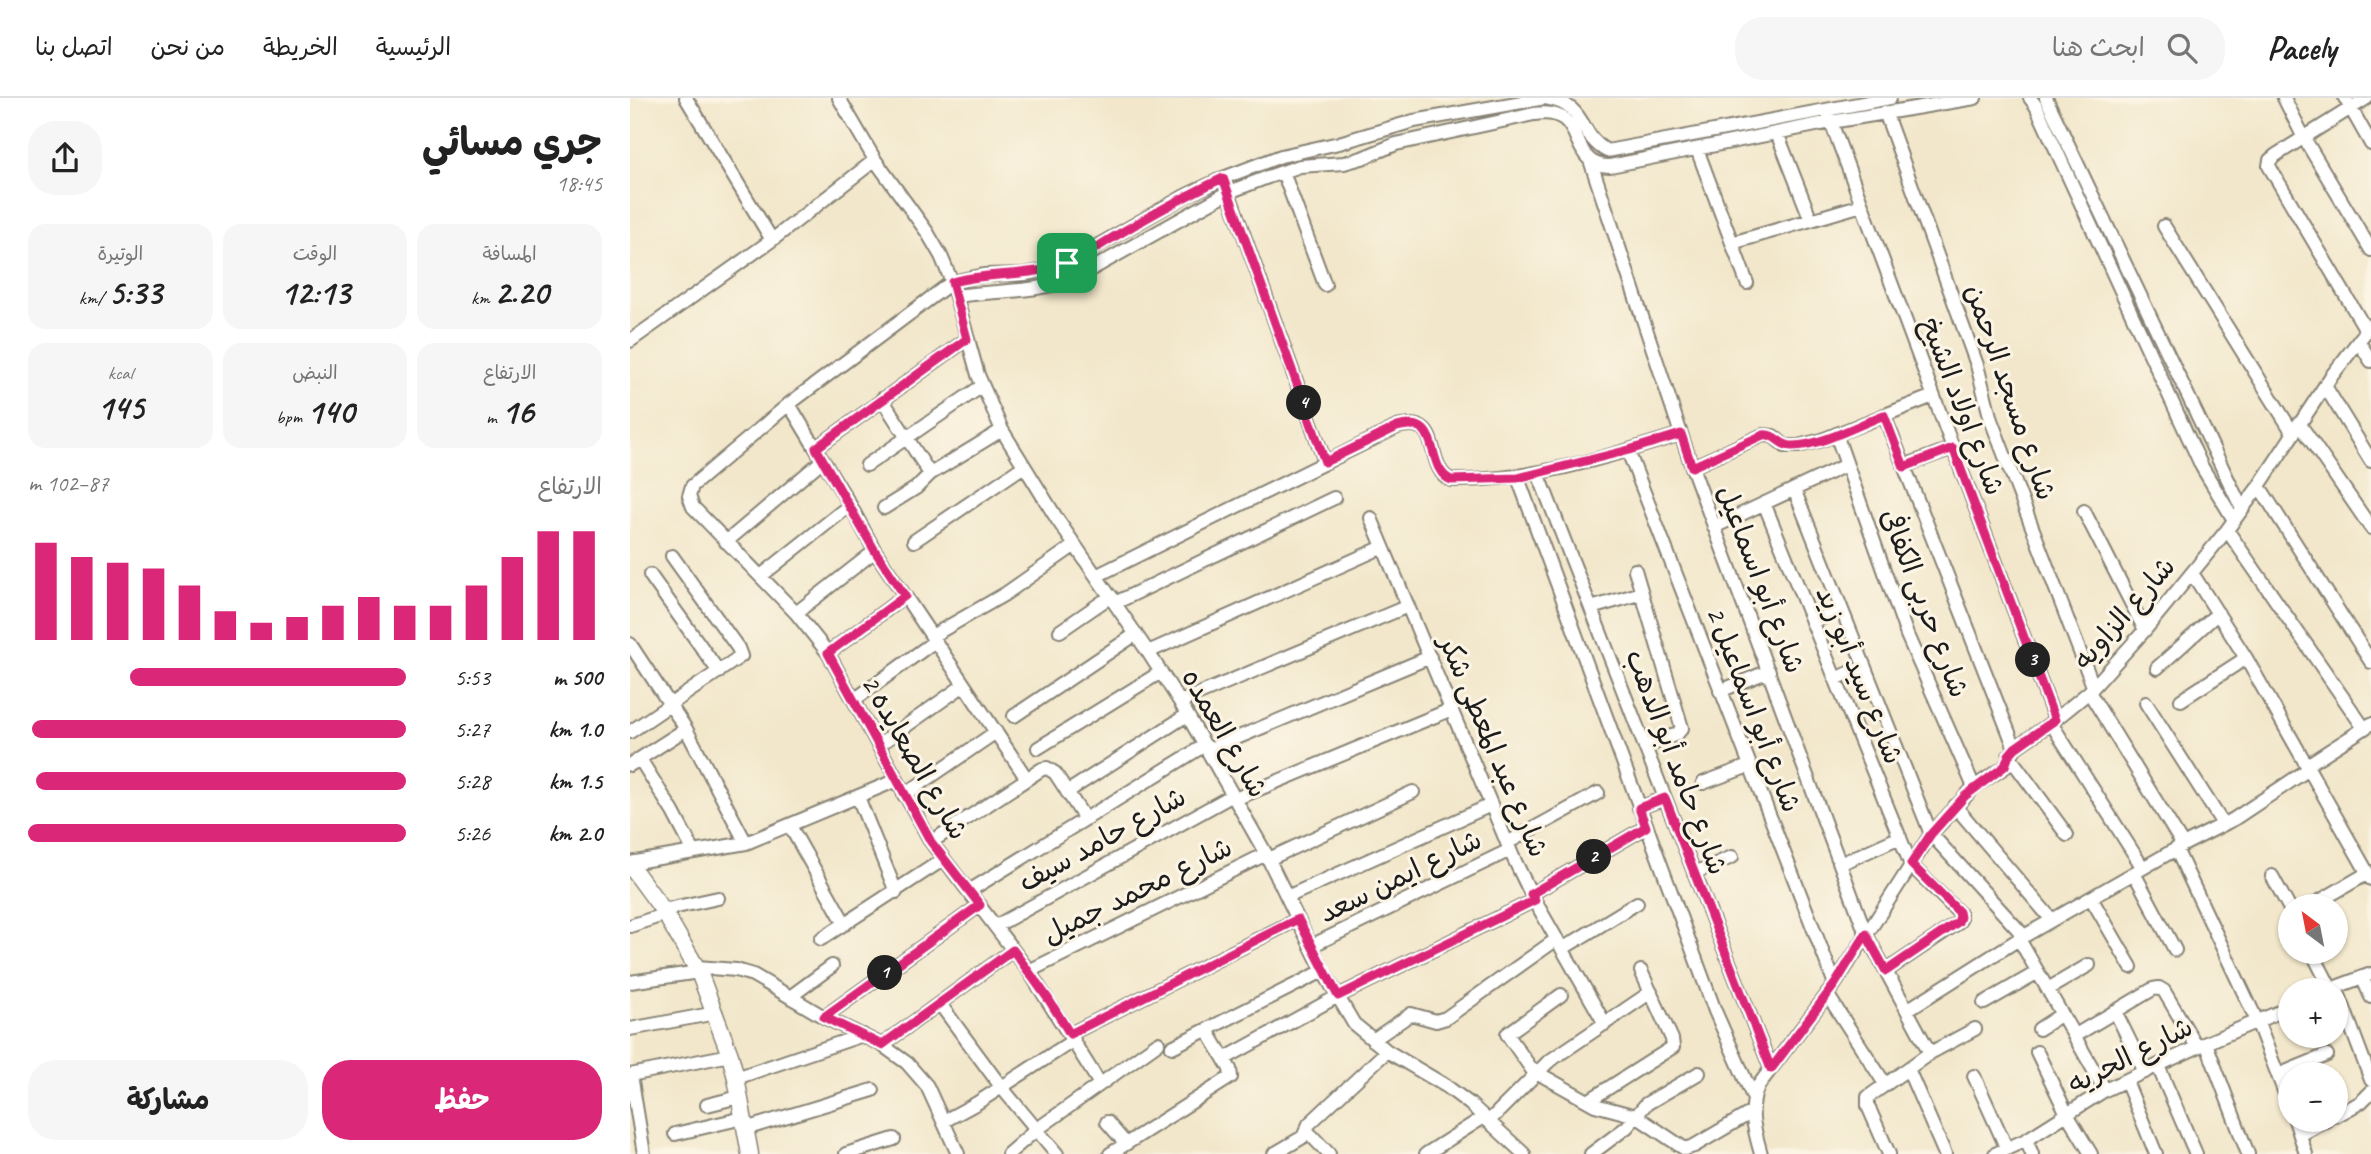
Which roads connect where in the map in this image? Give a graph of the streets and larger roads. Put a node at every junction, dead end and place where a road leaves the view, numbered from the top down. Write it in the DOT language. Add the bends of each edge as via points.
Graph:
graph roads {
  1 [pos="686,98"];
  2 [pos="839,98"];
  3 [pos="1890,98"];
  4 [pos="1975,98"];
  5 [pos="2030,98"];
  6 [pos="2046,98"];
  7 [pos="2284,98"];
  8 [pos="2367,98"];
  9 [pos="2348,103"];
  10 [pos="1826,109"];
  11 [pos="1477,110"];
  12 [pos="1885,112"];
  13 [pos="1572,116"];
  14 [pos="1831,122"];
  15 [pos="1483,125"];
  16 [pos="1777,132"];
  17 [pos="2304,138"];
  18 [pos="2371,144"];
  19 [pos="1697,149"];
  20 [pos="875,160"];
  21 [pos="1590,160"];
  22 [pos="1283,172"];
  23 [pos="1223,178"];
  24 [pos="1229,192"];
  25 [pos="1862,205"];
  26 [pos="1811,220"];
  27 [pos="2164,226"];
  28 [pos="772,240"];
  29 [pos="1731,243"];
  30 [pos="2371,250"];
  31 [pos="952,282"];
  32 [pos="1746,283"];
  33 [pos="1325,285"];
  34 [pos="956,296"];
  35 [pos="2369,328"];
  36 [pos="967,339"];
  37 [pos="630,341"];
  38 [pos="2359,342"];
  39 [pos="2170,359"];
  40 [pos="2371,361"];
  41 [pos="2155,364"];
  42 [pos="982,386"];
  43 [pos="2325,386"];
  44 [pos="1933,396"];
  45 [pos="882,399"];
  46 [pos="789,404"];
  47 [pos="1884,415"];
  48 [pos="2296,428"];
  49 [pos="1002,430"];
  50 [pos="1681,434"];
  51 [pos="1836,434"];
  52 [pos="907,438"];
  53 [pos="816,448"];
  54 [pos="1953,448"];
  55 [pos="1629,450"];
  56 [pos="823,460"];
  57 [pos="2371,461"];
  58 [pos="1325,462"];
  59 [pos="867,465"];
  60 [pos="1846,465"];
  61 [pos="1024,466"];
  62 [pos="1692,467"];
  63 [pos="1904,467"];
  64 [pos="1538,473"];
  65 [pos="930,474"];
  66 [pos="1518,478"];
  67 [pos="2259,486"];
  68 [pos="1794,489"];
  69 [pos="1334,498"];
  70 [pos="1764,503"];
  71 [pos="850,505"];
  72 [pos="884,508"];
  73 [pos="2084,511"];
  74 [pos="1371,518"];
  75 [pos="2234,520"];
  76 [pos="1714,527"];
  77 [pos="2371,528"];
  78 [pos="914,541"];
  79 [pos="726,542"];
  80 [pos="1075,545"];
  81 [pos="1383,547"];
  82 [pos="875,551"];
  83 [pos="672,556"];
  84 [pos="1635,570"];
  85 [pos="2192,573"];
  86 [pos="650,575"];
  87 [pos="761,576"];
  88 [pos="1096,576"];
  89 [pos="1642,593"];
  90 [pos="905,596"];
  91 [pos="1113,600"];
  92 [pos="1408,606"];
  93 [pos="1591,608"];
  94 [pos="1841,610"];
  95 [pos="796,613"];
  96 [pos="2218,613"];
  97 [pos="1812,622"];
  98 [pos="2145,630"];
  99 [pos="1060,631"];
  100 [pos="1136,634"];
  101 [pos="933,638"];
  102 [pos="630,644"];
  103 [pos="1148,652"];
  104 [pos="828,653"];
  105 [pos="1430,657"];
  106 [pos="2246,658"];
  107 [pos="2371,662"];
  108 [pos="1863,667"];
  109 [pos="2157,668"];
  110 [pos="1769,671"];
  111 [pos="719,672"];
  112 [pos="1161,672"];
  113 [pos="1835,679"];
  114 [pos="964,685"];
  115 [pos="2091,689"];
  116 [pos="1720,691"];
  117 [pos="2181,699"];
  118 [pos="854,700"];
  119 [pos="1180,702"];
  120 [pos="2146,703"];
  121 [pos="672,704"];
  122 [pos="1452,709"];
  123 [pos="1187,715"];
  124 [pos="1014,716"];
  125 [pos="2053,722"];
  126 [pos="2368,726"];
  127 [pos="686,729"];
  128 [pos="630,732"];
  129 [pos="996,732"];
  130 [pos="879,745"];
  131 [pos="1206,747"];
  132 [pos="1645,747"];
  133 [pos="1038,748"];
  134 [pos="2012,752"];
  135 [pos="635,762"];
  136 [pos="1749,766"];
  137 [pos="2308,767"];
  138 [pos="1027,779"];
  139 [pos="897,780"];
  140 [pos="1703,783"];
  141 [pos="1974,787"];
  142 [pos="1067,792"];
  143 [pos="1413,792"];
  144 [pos="1598,793"];
  145 [pos="904,795"];
  146 [pos="858,797"];
  147 [pos="1234,797"];
  148 [pos="1665,798"];
  149 [pos="1491,805"];
  150 [pos="1955,806"];
  151 [pos="1639,808"];
  152 [pos="1085,819"];
  153 [pos="2223,824"];
  154 [pos="790,826"];
  155 [pos="1646,827"];
  156 [pos="1931,834"];
  157 [pos="2067,835"];
  158 [pos="1900,837"];
  159 [pos="931,842"];
  160 [pos="746,843"];
  161 [pos="1509,846"];
  162 [pos="2180,847"];
  163 [pos="694,852"];
  164 [pos="1267,856"];
  165 [pos="1732,857"];
  166 [pos="944,859"];
  167 [pos="1840,864"];
  168 [pos="1911,864"];
  169 [pos="631,868"];
  170 [pos="2139,871"];
  171 [pos="1694,873"];
  172 [pos="2272,876"];
  173 [pos="2369,876"];
  174 [pos="969,891"];
  175 [pos="896,892"];
  176 [pos="2282,894"];
  177 [pos="2334,894"];
  178 [pos="1287,897"];
  179 [pos="1533,897"];
  180 [pos="718,898"];
  181 [pos="2091,898"];
  182 [pos="1637,903"];
  183 [pos="980,905"];
  184 [pos="665,912"];
  185 [pos="1298,919"];
  186 [pos="2052,920"];
  187 [pos="845,924"];
  188 [pos="630,926"];
  189 [pos="996,926"];
  190 [pos="1866,934"];
  191 [pos="2022,938"];
  192 [pos="821,939"];
  193 [pos="1560,944"];
  194 [pos="1311,946"];
  195 [pos="1013,950"];
  196 [pos="2175,950"];
  197 [pos="832,965"];
  198 [pos="2089,965"];
  199 [pos="2131,967"];
  200 [pos="698,969"];
  201 [pos="1029,971"];
  202 [pos="1323,971"];
  203 [pos="1641,971"];
  204 [pos="1886,971"];
  205 [pos="2038,972"];
  206 [pos="2367,976"];
  207 [pos="630,982"];
  208 [pos="2348,983"];
  209 [pos="1831,989"];
  210 [pos="2048,989"];
  211 [pos="1651,992"];
  212 [pos="1561,995"];
  213 [pos="790,996"];
  214 [pos="1338,996"];
  215 [pos="2371,997"];
  216 [pos="1984,1003"];
  217 [pos="940,1004"];
  218 [pos="1907,1010"];
  219 [pos="2115,1011"];
  220 [pos="2278,1012"];
  221 [pos="716,1013"];
  222 [pos="2062,1014"];
  223 [pos="824,1017"];
  224 [pos="2257,1021"];
  225 [pos="1605,1024"];
  226 [pos="2348,1026"];
  227 [pos="630,1029"];
  228 [pos="1976,1029"];
  229 [pos="2039,1029"];
  230 [pos="1207,1030"];
  231 [pos="863,1035"];
  232 [pos="2074,1036"];
  233 [pos="1072,1037"];
  234 [pos="1373,1040"];
  235 [pos="1158,1043"];
  236 [pos="882,1045"];
  237 [pos="2201,1045"];
  238 [pos="1172,1047"];
  239 [pos="1387,1051"];
  240 [pos="2037,1052"];
  241 [pos="1930,1053"];
  242 [pos="730,1055"];
  243 [pos="2327,1055"];
  244 [pos="1224,1059"];
  245 [pos="2309,1062"];
  246 [pos="2158,1066"];
  247 [pos="1771,1069"];
  248 [pos="1908,1069"];
  249 [pos="2145,1072"];
  250 [pos="1536,1073"];
  251 [pos="1699,1073"];
  252 [pos="2278,1074"];
  253 [pos="631,1075"];
  254 [pos="1974,1076"];
  255 [pos="736,1078"];
  256 [pos="2371,1080"];
  257 [pos="2126,1081"];
  258 [pos="1100,1084"];
  259 [pos="1885,1084"];
  260 [pos="1002,1088"];
  261 [pos="873,1090"];
  262 [pos="2105,1090"];
  263 [pos="2371,1093"];
  264 [pos="739,1097"];
  265 [pos="1753,1097"];
  266 [pos="1588,1101"];
  267 [pos="707,1105"];
  268 [pos="2348,1109"];
  269 [pos="1752,1112"];
  270 [pos="2067,1114"];
  271 [pos="1636,1116"];
  272 [pos="1487,1119"];
  273 [pos="944,1121"];
  274 [pos="1107,1122"];
  275 [pos="744,1124"];
  276 [pos="1036,1130"];
  277 [pos="1306,1130"];
  278 [pos="2299,1132"];
  279 [pos="2306,1132"];
  280 [pos="675,1134"];
  281 [pos="2300,1135"];
  282 [pos="894,1139"];
  283 [pos="2026,1140"];
  284 [pos="1126,1144"];
  285 [pos="2007,1149"];
  286 [pos="644,1154"];
  287 [pos="750,1154"];
  288 [pos="846,1154"];
  289 [pos="958,1154"];
  290 [pos="1008,1154"];
  291 [pos="1057,1154"];
  292 [pos="1110,1154"];
  293 [pos="1274,1154"];
  294 [pos="1329,1154"];
  295 [pos="1426,1154"];
  296 [pos="1524,1154"];
  297 [pos="1591,1154"];
  298 [pos="1761,1154"];
  299 [pos="1889,1154"];
  300 [pos="1945,1154"];
  301 [pos="1995,1154"];
  302 [pos="2032,1154"];
  303 [pos="2091,1154"];
  304 [pos="2156,1154"];
  305 [pos="2196,1154"];
  306 [pos="2248,1154"];
  307 [pos="2306,1154"];
  1 -- 28 [label="street"];
  2 -- 20 [label="street, شارع العمده"];
  3 -- 10 [label="street"];
  4 -- 12 [label="street"];
  5 -- 41 [label="street"];
  6 -- 39 [label="street"];
  7 -- 17 [label="street"];
  8 -- 9 [label="street"];
  9 -- 17 [label="street"];
  9 -- 18 [label="street"];
  10 -- 13 [label="street" via="1607,151 1597,146"];
  10 -- 14 [label="street, شارع اولاد الشيخ"];
  11 -- 13 [label="street" via="1545,98 1566,104"];
  11 -- 15 [label="street"];
  11 -- 23 [label="street" via="1414,121 1281,156"];
  12 -- 14 [label="street"];
  12 -- 115 [label="street, شارع مسجد الرحمن" via="1982,377 1991,421"];
  13 -- 15 [label="street" via="1543,113"];
  13 -- 21 [label="street, شارع أبو اسماعيل"];
  14 -- 16 [label="street"];
  14 -- 25 [label="street, شارع اولاد الشيخ"];
  15 -- 22 [label="street" via="1396,144 1344,163"];
  16 -- 19 [label="street"];
  16 -- 26 [label="street"];
  17 -- 30 [label="street"];
  17 -- 35 [label="street" via="2276,155 2269,166"];
  19 -- 21 [label="street" via="1611,166"];
  19 -- 29 [label="street"];
  20 -- 28 [label="street"];
  20 -- 31 [label="street, شارع العمده" via="926,232"];
  21 -- 50 [label="street, شارع أبو اسماعيل"];
  22 -- 24 [label="street"];
  22 -- 33 [label="street"];
  23 -- 24 [label="street"];
  23 -- 31 [label="street" via="1067,263 1023,274"];
  24 -- 34 [label="street" via="1074,279 1049,288"];
  24 -- 58 [label="street"];
  25 -- 26 [label="street"];
  25 -- 44 [label="street, شارع اولاد الشيخ"];
  26 -- 29 [label="street"];
  27 -- 48 [label="street"];
  28 -- 37 [label="street"];
  29 -- 32 [label="street"];
  31 -- 34 [label="street, شارع العمده"];
  31 -- 46 [label="street"];
  34 -- 36 [label="street, شارع العمده"];
  35 -- 38 [label="street, شارع الزاويه"];
  36 -- 42 [label="street, شارع العمده"];
  36 -- 45 [label="street"];
  38 -- 40 [label="street"];
  38 -- 43 [label="street, شارع الزاويه"];
  39 -- 41 [label="street"];
  39 -- 75 [label="street"];
  41 -- 75 [label="street" via="2202,467"];
  42 -- 49 [label="street, شارع العمده"];
  42 -- 52 [label="street"];
  43 -- 48 [label="street, شارع الزاويه"];
  43 -- 57 [label="street"];
  44 -- 47 [label="street"];
  44 -- 54 [label="street, شارع اولاد الشيخ"];
  45 -- 52 [label="street"];
  45 -- 53 [label="street"];
  46 -- 53 [label="street"];
  46 -- 79 [label="street, شارع الصعايده 2" via="692,486 693,507"];
  47 -- 51 [label="street"];
  47 -- 63 [label="street"];
  48 -- 67 [label="street, شارع الزاويه"];
  48 -- 77 [label="street"];
  49 -- 61 [label="street, شارع العمده"];
  49 -- 65 [label="street"];
  50 -- 55 [label="street"];
  50 -- 62 [label="street, شارع أبو اسماعيل"];
  51 -- 60 [label="street, شارع حربى الكفافى"];
  51 -- 62 [label="street" via="1791,447 1763,435"];
  52 -- 59 [label="street"];
  52 -- 65 [label="street"];
  53 -- 56 [label="street"];
  54 -- 63 [label="street"];
  54 -- 125 [label="street, شارع اولاد الشيخ"];
  55 -- 64 [label="street"];
  55 -- 116 [label="street, شارع أبو اسماعيل 2"];
  56 -- 71 [label="street"];
  56 -- 79 [label="street"];
  58 -- 66 [label="street" via="1409,424 1427,434 1446,478"];
  58 -- 88 [label="street"];
  60 -- 68 [label="street"];
  60 -- 141 [label="street, شارع حربى الكفافى" via="1907,635"];
  61 -- 78 [label="street"];
  61 -- 80 [label="street, شارع العمده"];
  62 -- 76 [label="street, شارع أبو اسماعيل"];
  63 -- 134 [label="street"];
  64 -- 66 [label="street"];
  64 -- 93 [label="street, شارع حامد أبو الدهب"];
  65 -- 72 [label="street"];
  66 -- 151 [label="street"];
  67 -- 75 [label="street, شارع الزاويه"];
  67 -- 107 [label="street"];
  68 -- 70 [label="street"];
  68 -- 94 [label="street"];
  69 -- 91 [label="street"];
  70 -- 76 [label="street"];
  70 -- 97 [label="street, شارع سيد أبو زيد"];
  71 -- 82 [label="street"];
  71 -- 87 [label="street"];
  73 -- 98 [label="street"];
  74 -- 81 [label="street, شارع عبد المعطى شكر"];
  75 -- 85 [label="street, شارع الزاويه"];
  75 -- 126 [label="street"];
  76 -- 110 [label="street, شارع أبو اسماعيل"];
  79 -- 87 [label="street, شارع الصعايده 2"];
  80 -- 88 [label="street, شارع العمده"];
  80 -- 101 [label="street"];
  81 -- 92 [label="street, شارع عبد المعطى شكر"];
  81 -- 103 [label="street"];
  82 -- 90 [label="street"];
  82 -- 95 [label="street"];
  83 -- 111 [label="street" via="741,654"];
  84 -- 89 [label="street"];
  85 -- 96 [label="street"];
  85 -- 98 [label="street, شارع الزاويه"];
  86 -- 111 [label="street"];
  87 -- 95 [label="street, شارع الصعايده 2"];
  88 -- 91 [label="street, شارع العمده"];
  89 -- 93 [label="street"];
  89 -- 132 [label="street" via="1682,728 1678,734"];
  90 -- 101 [label="street"];
  90 -- 104 [label="street"];
  91 -- 99 [label="street"];
  91 -- 100 [label="street, شارع العمده"];
  92 -- 105 [label="street, شارع عبد المعطى شكر"];
  92 -- 119 [label="street"];
  93 -- 132 [label="street, شارع حامد أبو الدهب"];
  94 -- 97 [label="street"];
  94 -- 108 [label="street"];
  95 -- 104 [label="street, شارع الصعايده 2"];
  96 -- 106 [label="street"];
  96 -- 109 [label="street"];
  97 -- 113 [label="street, شارع سيد أبو زيد"];
  98 -- 115 [label="street, شارع الزاويه"];
  100 -- 103 [label="street, شارع العمده"];
  100 -- 124 [label="street"];
  101 -- 114 [label="street"];
  101 -- 118 [label="street"];
  102 -- 121 [label="street"];
  103 -- 112 [label="street, شارع العمده"];
  104 -- 118 [label="street, شارع الصعايده 2"];
  105 -- 122 [label="street, شارع عبد المعطى شكر"];
  105 -- 131 [label="street"];
  106 -- 117 [label="street"];
  106 -- 137 [label="street"];
  108 -- 113 [label="street"];
  108 -- 156 [label="street"];
  110 -- 116 [label="street"];
  110 -- 167 [label="street, شارع أبو اسماعيل"];
  111 -- 121 [label="street"];
  112 -- 119 [label="street, شارع العمده"];
  112 -- 133 [label="street"];
  113 -- 158 [label="street, شارع سيد أبو زيد"];
  114 -- 129 [label="street"];
  114 -- 130 [label="street"];
  115 -- 125 [label="street, شارع الزاويه"];
  115 -- 162 [label="street, شارع مسجد الرحمن"];
  116 -- 136 [label="street, شارع أبو اسماعيل 2"];
  118 -- 130 [label="street, شارع الصعايده 2"];
  119 -- 123 [label="street, شارع العمده"];
  120 -- 153 [label="street"];
  121 -- 127 [label="street"];
  121 -- 128 [label="street"];
  122 -- 147 [label="street, شارع حامد سيف"];
  122 -- 149 [label="street, شارع عبد المعطى شكر"];
  123 -- 131 [label="street, شارع العمده"];
  123 -- 142 [label="street"];
  125 -- 134 [label="street, شارع الزاويه"];
  125 -- 170 [label="street, شارع اولاد الشيخ"];
  126 -- 137 [label="street"];
  127 -- 135 [label="street"];
  127 -- 160 [label="street"];
  129 -- 138 [label="street"];
  129 -- 145 [label="street"];
  130 -- 139 [label="street, شارع الصعايده 2"];
  131 -- 147 [label="street, شارع العمده"];
  131 -- 152 [label="street"];
  132 -- 148 [label="street, شارع حامد أبو الدهب"];
  134 -- 141 [label="street, شارع الزاويه" via="2005,766"];
  134 -- 157 [label="street"];
  135 -- 163 [label="street" via="673,812"];
  136 -- 140 [label="street"];
  136 -- 209 [label="street, شارع أبو اسماعيل 2"];
  137 -- 153 [label="street"];
  137 -- 173 [label="street"];
  138 -- 142 [label="street" via="1047,768"];
  138 -- 159 [label="street"];
  139 -- 145 [label="street, شارع الصعايده 2"];
  139 -- 146 [label="street"];
  141 -- 150 [label="street, شارع الزاويه"];
  142 -- 152 [label="street"];
  143 -- 164 [label="street"];
  144 -- 161 [label="street, شارع ايمن سعد"];
  145 -- 159 [label="street, شارع الصعايده 2"];
  146 -- 154 [label="street"];
  146 -- 175 [label="street"];
  147 -- 164 [label="street, شارع العمده"];
  147 -- 189 [label="street, شارع حامد سيف"];
  148 -- 151 [label="street"];
  148 -- 171 [label="street, شارع حامد أبو الدهب"];
  149 -- 161 [label="street, شارع عبد المعطى شكر"];
  149 -- 178 [label="street"];
  150 -- 156 [label="street, شارع الزاويه"];
  150 -- 186 [label="street"];
  151 -- 155 [label="street"];
  152 -- 174 [label="street"];
  153 -- 162 [label="street"];
  154 -- 160 [label="street"];
  154 -- 187 [label="street"];
  155 -- 179 [label="street"];
  155 -- 265 [label="street" via="1715,1011"];
  156 -- 168 [label="street, شارع الزاويه"];
  156 -- 191 [label="street"];
  158 -- 167 [label="street"];
  158 -- 168 [label="street, شارع سيد أبو زيد"];
  159 -- 166 [label="street, شارع الصعايده 2"];
  160 -- 163 [label="street"];
  161 -- 179 [label="street, شارع عبد المعطى شكر"];
  161 -- 194 [label="street, شارع ايمن سعد"];
  162 -- 170 [label="street"];
  162 -- 224 [label="street, شارع مسجد الرحمن"];
  163 -- 169 [label="street"];
  164 -- 178 [label="street, شارع العمده"];
  164 -- 201 [label="street, شارع محمد جميل"];
  165 -- 171 [label="street"];
  166 -- 174 [label="street, شارع الصعايده 2"];
  166 -- 175 [label="street"];
  167 -- 190 [label="street, شارع أبو اسماعيل"];
  168 -- 190 [label="street, شارع الزاويه"];
  168 -- 204 [label="street" via="1960,917"];
  169 -- 184 [label="street"];
  170 -- 181 [label="street"];
  170 -- 196 [label="street, شارع اولاد الشيخ"];
  171 -- 247 [label="street, شارع حامد أبو الدهب"];
  172 -- 176 [label="street"];
  173 -- 177 [label="street"];
  174 -- 183 [label="street, شارع الصعايده 2"];
  175 -- 187 [label="street"];
  178 -- 185 [label="street, شارع العمده"];
  179 -- 193 [label="street, شارع عبد المعطى شكر"];
  179 -- 214 [label="street"];
  180 -- 184 [label="street"];
  181 -- 186 [label="street"];
  181 -- 199 [label="street"];
  182 -- 193 [label="street"];
  183 -- 189 [label="street, شارع الصعايده 2"];
  183 -- 223 [label="street"];
  184 -- 188 [label="street"];
  184 -- 200 [label="street"];
  185 -- 194 [label="street, شارع العمده"];
  185 -- 233 [label="street"];
  186 -- 191 [label="street"];
  187 -- 192 [label="street"];
  189 -- 195 [label="street, شارع الصعايده 2"];
  190 -- 204 [label="street, شارع أبو اسماعيل"];
  190 -- 209 [label="street, شارع الزاويه"];
  191 -- 205 [label="street"];
  191 -- 218 [label="street"];
  193 -- 225 [label="street, شارع عبد المعطى شكر"];
  193 -- 234 [label="street" via="1446,1018 1436,1021 1411,1014"];
  194 -- 202 [label="street, شارع العمده"];
  195 -- 201 [label="street, شارع الصعايده 2"];
  195 -- 217 [label="street"];
  197 -- 213 [label="street"];
  198 -- 210 [label="street"];
  200 -- 207 [label="street"];
  200 -- 213 [label="street" via="744,972"];
  200 -- 221 [label="street"];
  201 -- 233 [label="street, شارع الصعايده 2"];
  202 -- 214 [label="street, شارع العمده"];
  202 -- 230 [label="street"];
  203 -- 211 [label="street"];
  204 -- 218 [label="street, شارع أبو اسماعيل"];
  205 -- 210 [label="street"];
  205 -- 216 [label="street"];
  206 -- 208 [label="street"];
  206 -- 215 [label="street"];
  209 -- 247 [label="street, شارع الزاويه"];
  209 -- 259 [label="street, شارع أبو اسماعيل 2"];
  210 -- 222 [label="street"];
  211 -- 225 [label="street"];
  211 -- 266 [label="street" via="1673,1047"];
  212 -- 250 [label="street" via="1507,1034"];
  213 -- 223 [label="street"];
  214 -- 234 [label="street, شارع العمده" via="1354,1024"];
  214 -- 244 [label="street"];
  217 -- 236 [label="street"];
  217 -- 260 [label="street"];
  218 -- 241 [label="street, شارع أبو اسماعيل"];
  219 -- 232 [label="street"];
  219 -- 237 [label="street" via="2159,988"];
  219 -- 249 [label="street"];
  220 -- 224 [label="street, شارع الحريه"];
  221 -- 227 [label="street"];
  221 -- 242 [label="street"];
  222 -- 229 [label="street"];
  222 -- 232 [label="street"];
  223 -- 231 [label="street"];
  224 -- 237 [label="street, شارع الحريه"];
  224 -- 252 [label="street, شارع مسجد الرحمن"];
  225 -- 250 [label="street"];
  226 -- 256 [label="street"];
  228 -- 241 [label="street"];
  230 -- 238 [label="street"];
  230 -- 244 [label="street"];
  231 -- 236 [label="street"];
  231 -- 255 [label="street"];
  232 -- 262 [label="street"];
  233 -- 258 [label="street, شارع الصعايده 2"];
  233 -- 260 [label="street"];
  234 -- 239 [label="street, شارع العمده"];
  235 -- 258 [label="street"];
  236 -- 273 [label="street" via="917,1073"];
  237 -- 246 [label="street, شارع الحريه"];
  237 -- 306 [label="street"];
  239 -- 272 [label="street, شارع العمده" via="1446,1086"];
  239 -- 277 [label="street"];
  240 -- 270 [label="street"];
  241 -- 248 [label="street"];
  242 -- 253 [label="street"];
  242 -- 255 [label="street"];
  243 -- 245 [label="street"];
  244 -- 284 [label="street" via="1231,1077"];
  246 -- 249 [label="street, شارع الحريه"];
  246 -- 305 [label="street"];
  247 -- 265 [label="street, شارع الزاويه"];
  248 -- 259 [label="street"];
  248 -- 300 [label="street"];
  249 -- 257 [label="street, شارع الحريه"];
  250 -- 266 [label="street"];
  250 -- 272 [label="street"];
  251 -- 271 [label="street" via="1646,1104"];
  253 -- 286 [label="street"];
  254 -- 285 [label="street"];
  255 -- 264 [label="street"];
  257 -- 262 [label="street, شارع الحريه"];
  257 -- 304 [label="street"];
  258 -- 276 [label="street"];
  259 -- 299 [label="street" via="1867,1101"];
  260 -- 273 [label="street"];
  260 -- 276 [label="street"];
  261 -- 275 [label="street"];
  262 -- 270 [label="street, شارع الحريه"];
  263 -- 268 [label="street"];
  264 -- 267 [label="street"];
  264 -- 275 [label="street"];
  265 -- 269 [label="street, شارع الزاويه"];
  266 -- 271 [label="street"];
  269 -- 271 [label="street" via="1685,1149"];
  269 -- 298 [label="street, شارع الزاويه"];
  270 -- 283 [label="street, شارع الحريه"];
  270 -- 303 [label="street"];
  271 -- 297 [label="street"];
  272 -- 295 [label="street"];
  272 -- 296 [label="street, شارع العمده"];
  273 -- 289 [label="street"];
  274 -- 284 [label="street"];
  275 -- 280 [label="street"];
  275 -- 287 [label="street"];
  276 -- 290 [label="street"];
  276 -- 291 [label="street"];
  277 -- 293 [label="street" via="1303,1137"];
  277 -- 294 [label="street"];
  278 -- 281 [label="street"];
  279 -- 281 [label="street"];
  281 -- 307 [label="street"];
  282 -- 288 [label="street"];
  283 -- 285 [label="street, شارع الحريه"];
  283 -- 302 [label="street"];
  284 -- 292 [label="street"];
  285 -- 301 [label="street, شارع الحريه"];
}
